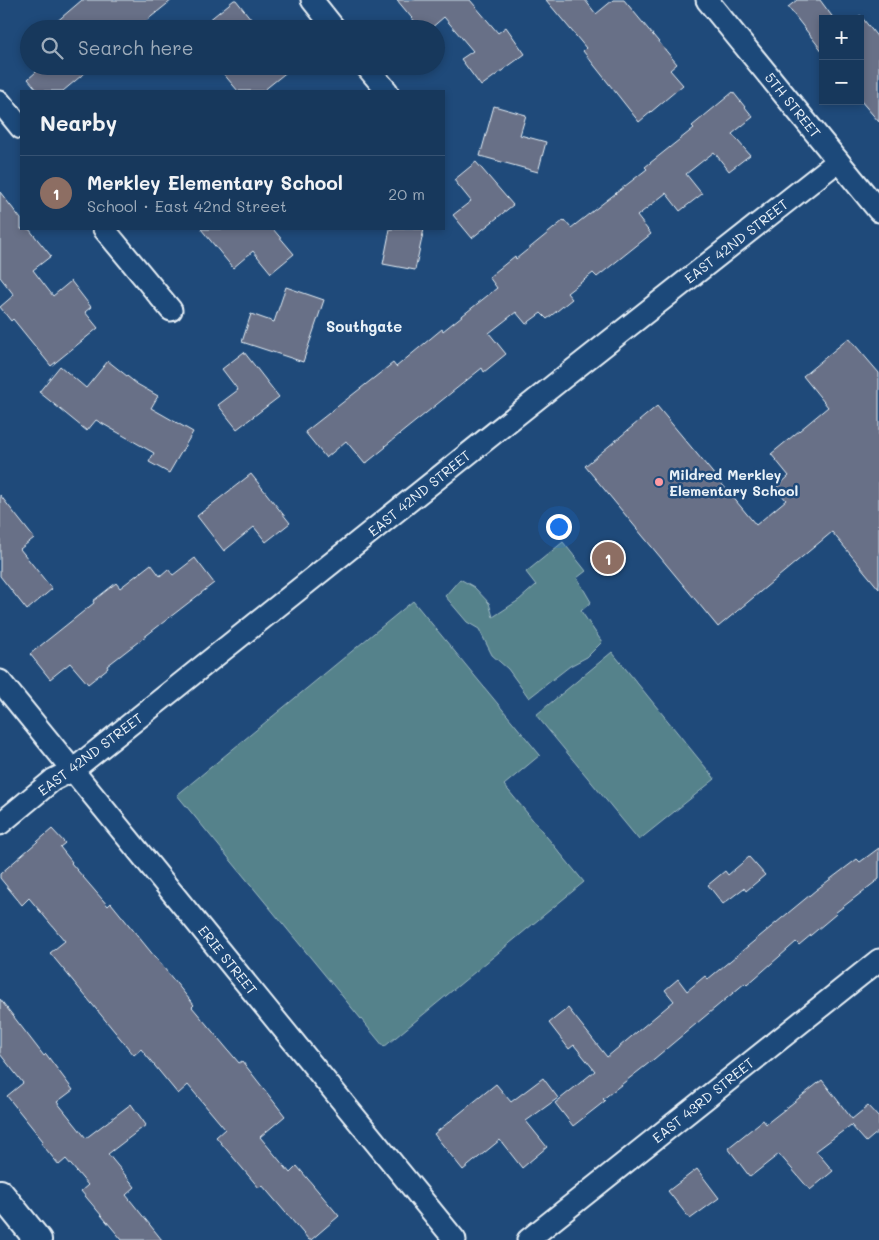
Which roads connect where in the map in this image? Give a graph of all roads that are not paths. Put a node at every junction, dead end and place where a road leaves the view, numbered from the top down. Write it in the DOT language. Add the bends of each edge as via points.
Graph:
graph roads {
  1 [pos="312,0"];
  2 [pos="707,0"];
  3 [pos="329,20"];
  4 [pos="374,75"];
  5 [pos="386,90"];
  6 [pos="0,102"];
  7 [pos="20,127"];
  8 [pos="838,161"];
  9 [pos="879,211"];
  10 [pos="105,230"];
  11 [pos="171,310"];
  12 [pos="0,681"];
  13 [pos="73,770"];
  14 [pos="0,824"];
  15 [pos="879,960"];
  16 [pos="0,1193"];
  17 [pos="38,1240"];
  18 [pos="455,1240"];
  19 [pos="528,1240"];
  1 -- 3 [label="street"];
  2 -- 8 [label="street, 5TH STREET"];
  4 -- 5 [label="street"];
  6 -- 7 [label="street"];
  8 -- 9 [label="street, 5TH STREET"];
  8 -- 13 [label="street, EAST 42ND STREET"];
  10 -- 11 [label="street"];
  12 -- 13 [label="street, ERIE STREET"];
  13 -- 14 [label="street, EAST 42ND STREET" via="53,780"];
  13 -- 18 [label="street, ERIE STREET"];
  15 -- 19 [label="street, EAST 43RD STREET"];
  16 -- 17 [label="street"];
}
